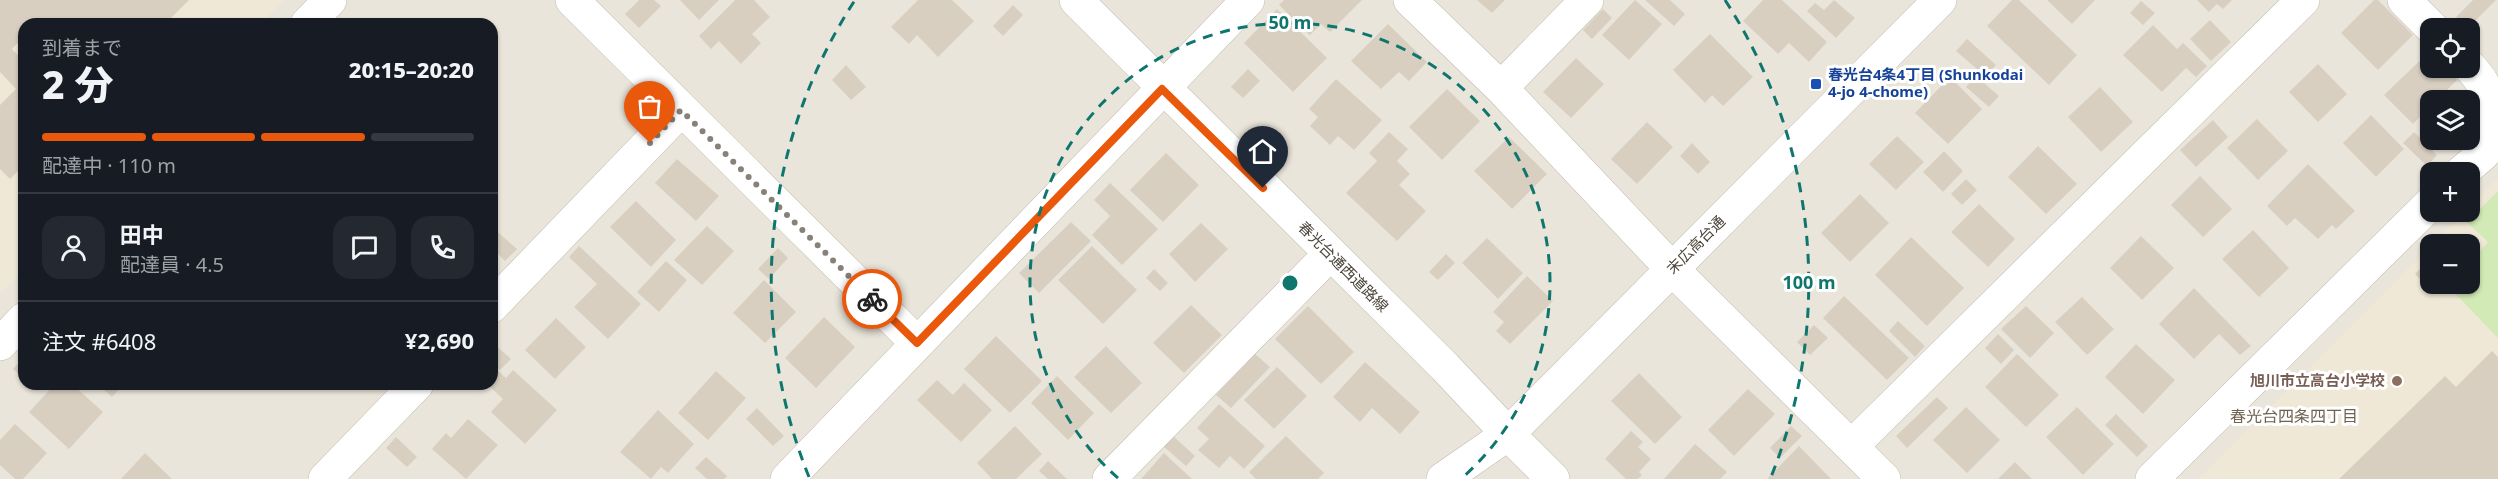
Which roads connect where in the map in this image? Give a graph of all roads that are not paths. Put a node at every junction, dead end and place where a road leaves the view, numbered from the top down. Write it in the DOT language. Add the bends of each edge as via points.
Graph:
graph roads {
  1 [pos="330,0"];
  2 [pos="573,0"];
  3 [pos="1076,0"];
  4 [pos="1248,0"];
  5 [pos="1410,0"];
  6 [pos="1587,0"];
  7 [pos="1940,0"];
  8 [pos="2303,0"];
  9 [pos="2404,0"];
  10 [pos="313,18"];
  11 [pos="2422,18"];
  12 [pos="2480,78"];
  13 [pos="1501,88"];
  14 [pos="1162,89"];
  15 [pos="681,110"];
  16 [pos="2472,162"];
  17 [pos="2420,214"];
  18 [pos="1330,254"];
  19 [pos="1672,269"];
  20 [pos="498,300"];
  21 [pos="18,325"];
  22 [pos="917,343"];
  23 [pos="0,344"];
  24 [pos="411,390"];
  25 [pos="1508,434"];
  26 [pos="1852,447"];
  27 [pos="325,479"];
  28 [pos="787,479"];
  29 [pos="1109,479"];
  30 [pos="1443,479"];
  31 [pos="1553,479"];
  32 [pos="1884,479"];
  33 [pos="2152,479"];
  1 -- 10 [label="street"];
  2 -- 15 [label="street"];
  3 -- 14 [label="street, 春光台通西道路線"];
  4 -- 14 [label="street"];
  5 -- 13 [label="street"];
  6 -- 13 [label="street"];
  7 -- 19 [label="street, 末広高台通"];
  8 -- 26 [label="street"];
  9 -- 11 [label="street"];
  12 -- 16 [label="street" via="2487,85 2496,110 2491,144"];
  13 -- 19 [label="street"];
  14 -- 18 [label="street, 春光台通西道路線"];
  14 -- 22 [label="street"];
  15 -- 20 [label="street"];
  15 -- 22 [label="street"];
  17 -- 33 [label="street"];
  18 -- 25 [label="street, 春光台通西道路線"];
  18 -- 29 [label="street"];
  19 -- 25 [label="street, 末広高台通"];
  19 -- 26 [label="street"];
  21 -- 23 [label="street"];
  22 -- 28 [label="street"];
  24 -- 27 [label="street"];
  25 -- 30 [label="street, 末広高台通"];
  25 -- 31 [label="street, 春光台通西道路線"];
  26 -- 32 [label="street"];
}
